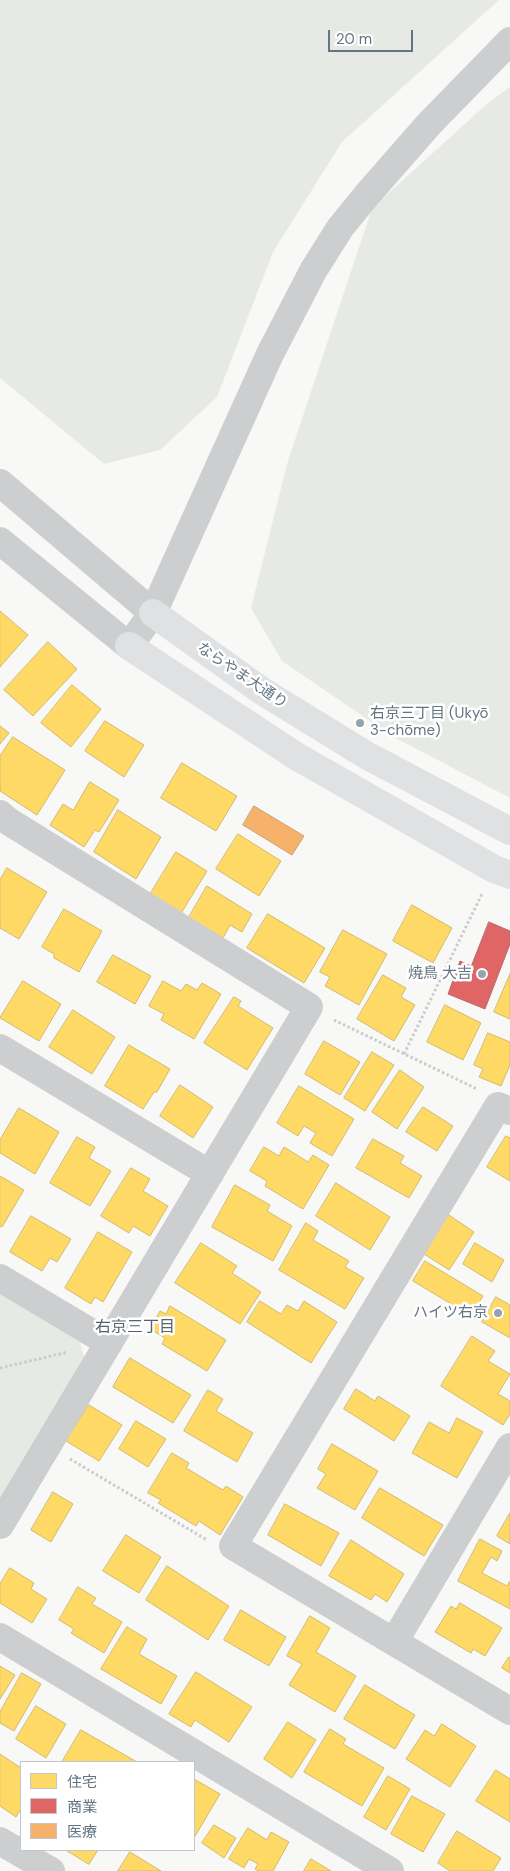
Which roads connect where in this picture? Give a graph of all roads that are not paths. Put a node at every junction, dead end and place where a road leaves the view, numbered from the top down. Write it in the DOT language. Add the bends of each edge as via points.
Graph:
graph roads {
  1 [pos="510,42"];
  2 [pos="0,483"];
  3 [pos="0,541"];
  4 [pos="153,613"];
  5 [pos="128,646"];
  6 [pos="0,814"];
  7 [pos="510,831"];
  8 [pos="510,875"];
  9 [pos="0,1048"];
  10 [pos="504,1108"];
  11 [pos="210,1174"];
  12 [pos="0,1278"];
  13 [pos="109,1343"];
  14 [pos="510,1447"];
  15 [pos="0,1525"];
  16 [pos="0,1637"];
  17 [pos="394,1642"];
  18 [pos="510,1711"];
  19 [pos="0,1840"];
  20 [pos="50,1871"];
  21 [pos="390,1871"];
  1 -- 4 [label="street" via="429,124 366,196 340,228 313,271 270,354"];
  2 -- 4 [label="street, ならやま大通り"];
  3 -- 5 [label="street"];
  4 -- 5 [label="street"];
  4 -- 7 [label="main road, ならやま大通り" via="262,691 366,755"];
  5 -- 8 [label="main road" via="296,756 494,869"];
  6 -- 11 [label="street" via="309,1007"];
  9 -- 11 [label="street"];
  10 -- 17 [label="street" via="233,1546"];
  11 -- 13 [label="street"];
  12 -- 13 [label="street"];
  13 -- 15 [label="street"];
  14 -- 17 [label="street"];
  16 -- 21 [label="street"];
  17 -- 18 [label="street"];
  19 -- 20 [label="street"];
}
